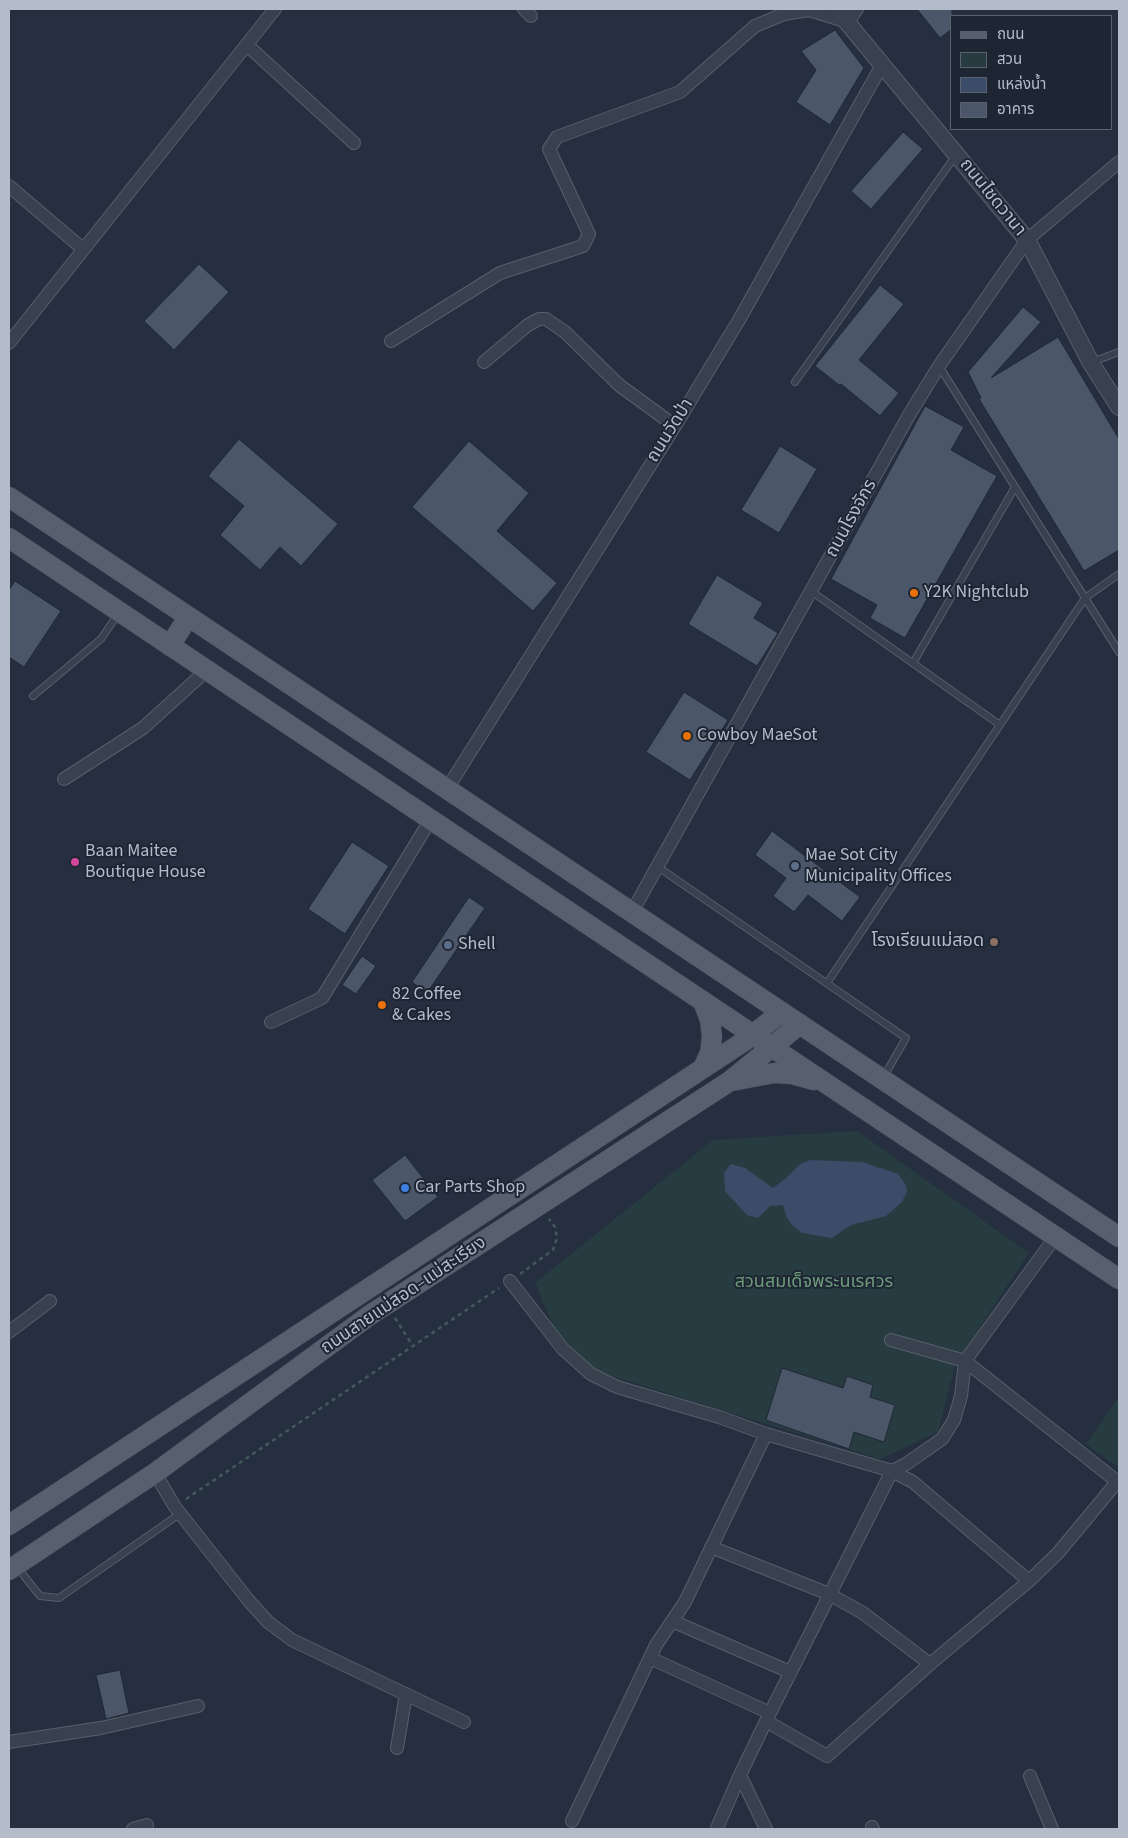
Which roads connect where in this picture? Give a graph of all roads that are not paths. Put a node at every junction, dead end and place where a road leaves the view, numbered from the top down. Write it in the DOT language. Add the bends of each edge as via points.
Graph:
graph roads {
  1 [pos="275,9"];
  2 [pos="836,9"];
  3 [pos="852,16"];
  4 [pos="247,45"];
  5 [pos="882,65"];
  6 [pos="354,143"];
  7 [pos="956,154"];
  8 [pos="1119,162"];
  9 [pos="9,186"];
  10 [pos="1027,240"];
  11 [pos="83,249"];
  12 [pos="392,340"];
  13 [pos="9,343"];
  14 [pos="1119,352"];
  15 [pos="484,362"];
  16 [pos="1091,363"];
  17 [pos="938,366"];
  18 [pos="795,382"];
  19 [pos="1119,407"];
  20 [pos="675,426"];
  21 [pos="1015,487"];
  22 [pos="9,497"];
  23 [pos="9,538"];
  24 [pos="1119,574"];
  25 [pos="812,591"];
  26 [pos="1085,598"];
  27 [pos="120,612"];
  28 [pos="188,616"];
  29 [pos="170,646"];
  30 [pos="1119,652"];
  31 [pos="912,663"];
  32 [pos="207,670"];
  33 [pos="33,696"];
  34 [pos="1000,725"];
  35 [pos="64,779"];
  36 [pos="447,789"];
  37 [pos="431,819"];
  38 [pos="658,867"];
  39 [pos="632,912"];
  40 [pos="827,983"];
  41 [pos="703,1001"];
  42 [pos="782,1012"];
  43 [pos="271,1022"];
  44 [pos="800,1024"];
  45 [pos="754,1035"];
  46 [pos="772,1047"];
  47 [pos="703,1068"];
  48 [pos="882,1079"];
  49 [pos="730,1081"];
  50 [pos="828,1084"];
  51 [pos="1056,1236"];
  52 [pos="1119,1237"];
  53 [pos="1119,1279"];
  54 [pos="510,1281"];
  55 [pos="357,1296"];
  56 [pos="50,1301"];
  57 [pos="370,1315"];
  58 [pos="9,1332"];
  59 [pos="891,1340"];
  60 [pos="966,1361"];
  61 [pos="766,1434"];
  62 [pos="892,1472"];
  63 [pos="155,1473"];
  64 [pos="1118,1482"];
  65 [pos="178,1510"];
  66 [pos="9,1525"];
  67 [pos="711,1547"];
  68 [pos="12,1568"];
  69 [pos="1029,1581"];
  70 [pos="829,1594"];
  71 [pos="672,1621"];
  72 [pos="650,1658"];
  73 [pos="930,1664"];
  74 [pos="790,1672"];
  75 [pos="406,1694"];
  76 [pos="198,1706"];
  77 [pos="768,1717"];
  78 [pos="464,1722"];
  79 [pos="9,1742"];
  80 [pos="397,1748"];
  81 [pos="740,1775"];
  82 [pos="1030,1776"];
  83 [pos="572,1821"];
  84 [pos="147,1826"];
  85 [pos="717,1828"];
  86 [pos="133,1829"];
  87 [pos="766,1829"];
  88 [pos="1052,1829"];
  1 -- 4 [label="street"];
  2 -- 3 [label="street, ถนนไชดวานา"];
  3 -- 5 [label="street, ถนนไชดวานา"];
  3 -- 12 [label="street" via="808,10 755,26 680,92 557,137 549,149 589,234 583,246 500,273"];
  4 -- 6 [label="street"];
  4 -- 11 [label="street"];
  5 -- 7 [label="street, ถนนไชดวานา"];
  5 -- 20 [label="street, ถนนวัดป่า" via="739,320"];
  7 -- 10 [label="street, ถนนไชดวานา"];
  7 -- 18 [label="lane"];
  8 -- 10 [label="street, ถนนโรงจักร"];
  9 -- 11 [label="street"];
  10 -- 16 [label="street, ถนนไชดวานา"];
  10 -- 17 [label="street, ถนนโรงจักร"];
  11 -- 13 [label="street"];
  14 -- 16 [label="lane"];
  15 -- 20 [label="street" via="528,325 546,319 565,332 619,385"];
  16 -- 19 [label="street, ถนนไชดวานา"];
  17 -- 21 [label="lane"];
  17 -- 25 [label="street, ถนนโรงจักร"];
  20 -- 36 [label="street, ถนนวัดป่า"];
  21 -- 26 [label="lane"];
  21 -- 31 [label="lane"];
  22 -- 28 [label="main road"];
  23 -- 27 [label="main road"];
  24 -- 26 [label="lane"];
  25 -- 31 [label="lane"];
  25 -- 38 [label="street, ถนนโรงจักร"];
  26 -- 30 [label="lane"];
  26 -- 34 [label="lane"];
  27 -- 29 [label="main road"];
  27 -- 33 [label="lane" via="101,639"];
  28 -- 29 [label="main road"];
  28 -- 36 [label="main road"];
  29 -- 32 [label="main road"];
  31 -- 34 [label="lane"];
  32 -- 35 [label="street" via="143,728"];
  32 -- 37 [label="main road"];
  34 -- 40 [label="lane"];
  36 -- 39 [label="main road"];
  37 -- 41 [label="main road"];
  37 -- 43 [label="street" via="322,998"];
  38 -- 39 [label="street, ถนนโรงจักร"];
  38 -- 40 [label="lane"];
  39 -- 42 [label="main road"];
  40 -- 48 [label="lane" via="906,1038"];
  41 -- 45 [label="main road"];
  41 -- 47 [label="main road" via="712,1037 710,1053"];
  42 -- 44 [label="main road"];
  42 -- 45 [label="main road, ถนนสายแม่สอด–แม่สะเรียง"];
  44 -- 46 [label="main road, ถนนสายแม่สอด–แม่สะเรียง"];
  44 -- 48 [label="main road"];
  45 -- 46 [label="main road"];
  45 -- 47 [label="main road, ถนนสายแม่สอด–แม่สะเรียง"];
  46 -- 49 [label="main road, ถนนสายแม่สอด–แม่สะเรียง"];
  46 -- 50 [label="main road"];
  47 -- 55 [label="main road, ถนนสายแม่สอด–แม่สะเรียง"];
  48 -- 52 [label="main road"];
  49 -- 50 [label="main road" via="774,1073 792,1074"];
  49 -- 57 [label="main road, ถนนสายแม่สอด–แม่สะเรียง"];
  50 -- 51 [label="main road"];
  51 -- 53 [label="main road"];
  51 -- 60 [label="street"];
  54 -- 61 [label="street" via="563,1350 591,1374 617,1386"];
  55 -- 57 [label="main road"];
  55 -- 66 [label="main road, ถนนสายแม่สอด–แม่สะเรียง"];
  56 -- 58 [label="street"];
  57 -- 63 [label="main road, ถนนสายแม่สอด–แม่สะเรียง"];
  59 -- 60 [label="street"];
  60 -- 62 [label="street" via="954,1420 942,1439"];
  60 -- 64 [label="street"];
  61 -- 62 [label="street"];
  61 -- 67 [label="street"];
  62 -- 69 [label="street" via="913,1482"];
  62 -- 70 [label="street"];
  63 -- 65 [label="street"];
  63 -- 68 [label="main road, ถนนสายแม่สอด–แม่สะเรียง"];
  64 -- 69 [label="street" via="1058,1553"];
  65 -- 68 [label="lane" via="59,1598 40,1596"];
  65 -- 75 [label="street" via="268,1622 292,1640"];
  67 -- 70 [label="street"];
  67 -- 71 [label="street" via="685,1602"];
  69 -- 73 [label="street"];
  70 -- 73 [label="street" via="863,1613"];
  70 -- 74 [label="street"];
  71 -- 72 [label="street"];
  71 -- 74 [label="street"];
  72 -- 77 [label="street"];
  72 -- 83 [label="street"];
  73 -- 77 [label="street" via="826,1756"];
  74 -- 77 [label="street"];
  75 -- 78 [label="street"];
  75 -- 80 [label="street"];
  76 -- 79 [label="street" via="101,1728"];
  77 -- 81 [label="street"];
  81 -- 85 [label="street"];
  81 -- 87 [label="street"];
  82 -- 88 [label="street"];
  84 -- 86 [label="street"];
}
